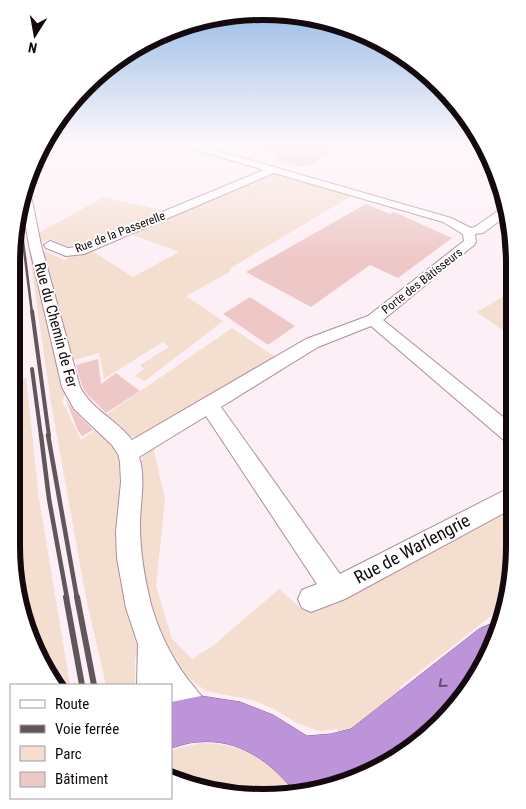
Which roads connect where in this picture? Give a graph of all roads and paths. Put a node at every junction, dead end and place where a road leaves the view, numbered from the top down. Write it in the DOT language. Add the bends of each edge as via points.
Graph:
graph roads {
  1 [pos="239,184"];
  2 [pos="324,184"];
  3 [pos="27,204"];
  4 [pos="501,214"];
  5 [pos="469,232"];
  6 [pos="50,245"];
  7 [pos="373,320"];
  8 [pos="210,406"];
  9 [pos="506,430"];
  10 [pos="128,453"];
  11 [pos="506,500"];
  12 [pos="336,590"];
  13 [pos="311,599"];
  14 [pos="151,645"];
  15 [pos="481,653"];
  16 [pos="152,684"];
  17 [pos="187,722"];
  18 [pos="310,774"];
  1 -- 6 [label="street, Rue de la Passerelle" via="79,251 66,252"];
  2 -- 5 [label="street, Porte des Bâtisseurs" via="447,220"];
  3 -- 10 [label="street, Rue du Chemin de Fer" via="71,387 80,403 113,433"];
  4 -- 5 [label="street" via="479,230"];
  5 -- 7 [label="street, Porte des Bâtisseurs" via="470,242 467,245"];
  7 -- 8 [label="street, Porte des Bâtisseurs" via="312,343"];
  7 -- 9 [label="street, Porte des Bâtisseurs"];
  8 -- 10 [label="street, Porte des Bâtisseurs"];
  8 -- 12 [label="street"];
  10 -- 14 [label="street" via="131,472 128,532 133,585"];
  11 -- 12 [label="street, Rue de Warlengrie"];
  12 -- 13 [label="street, Rue de Warlengrie"];
  14 -- 16 [label="street"];
  14 -- 17 [label="street" via="184,700"];
  15 -- 18 [label="highway, one-way" via="364,748 324,760"];
  17 -- 18 [label="highway" via="236,722 268,735"];
}
